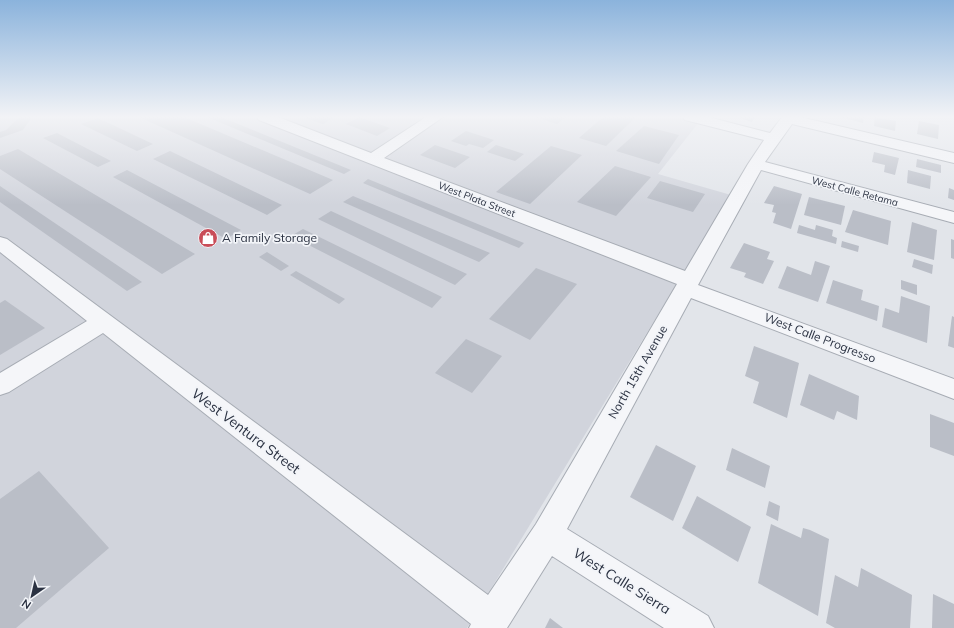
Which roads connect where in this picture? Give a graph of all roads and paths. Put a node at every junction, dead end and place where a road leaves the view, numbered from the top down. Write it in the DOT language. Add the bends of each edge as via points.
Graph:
graph roads {
  1 [pos="339,146"];
  2 [pos="391,146"];
  3 [pos="768,146"];
  4 [pos="906,146"];
  5 [pos="954,158"];
  6 [pos="371,159"];
  7 [pos="756,164"];
  8 [pos="954,218"];
  9 [pos="0,243"];
  10 [pos="688,284"];
  11 [pos="104,322"];
  12 [pos="0,385"];
  13 [pos="954,389"];
  14 [pos="547,535"];
  15 [pos="489,624"];
  16 [pos="696,628"];
  1 -- 6 [label="street, West Plata Street"];
  2 -- 6 [label="street"];
  3 -- 7 [label="street, North 15th Avenue"];
  4 -- 5 [label="street"];
  6 -- 10 [label="street, West Plata Street"];
  7 -- 8 [label="street, West Calle Retama"];
  7 -- 10 [label="street, North 15th Avenue"];
  9 -- 11 [label="street, West Ventura Street"];
  10 -- 13 [label="street, West Calle Progresso"];
  10 -- 14 [label="street, North 15th Avenue"];
  11 -- 12 [label="street"];
  11 -- 15 [label="street, West Ventura Street"];
  14 -- 15 [label="street, North 15th Avenue"];
  14 -- 16 [label="street, West Calle Sierra"];
}
